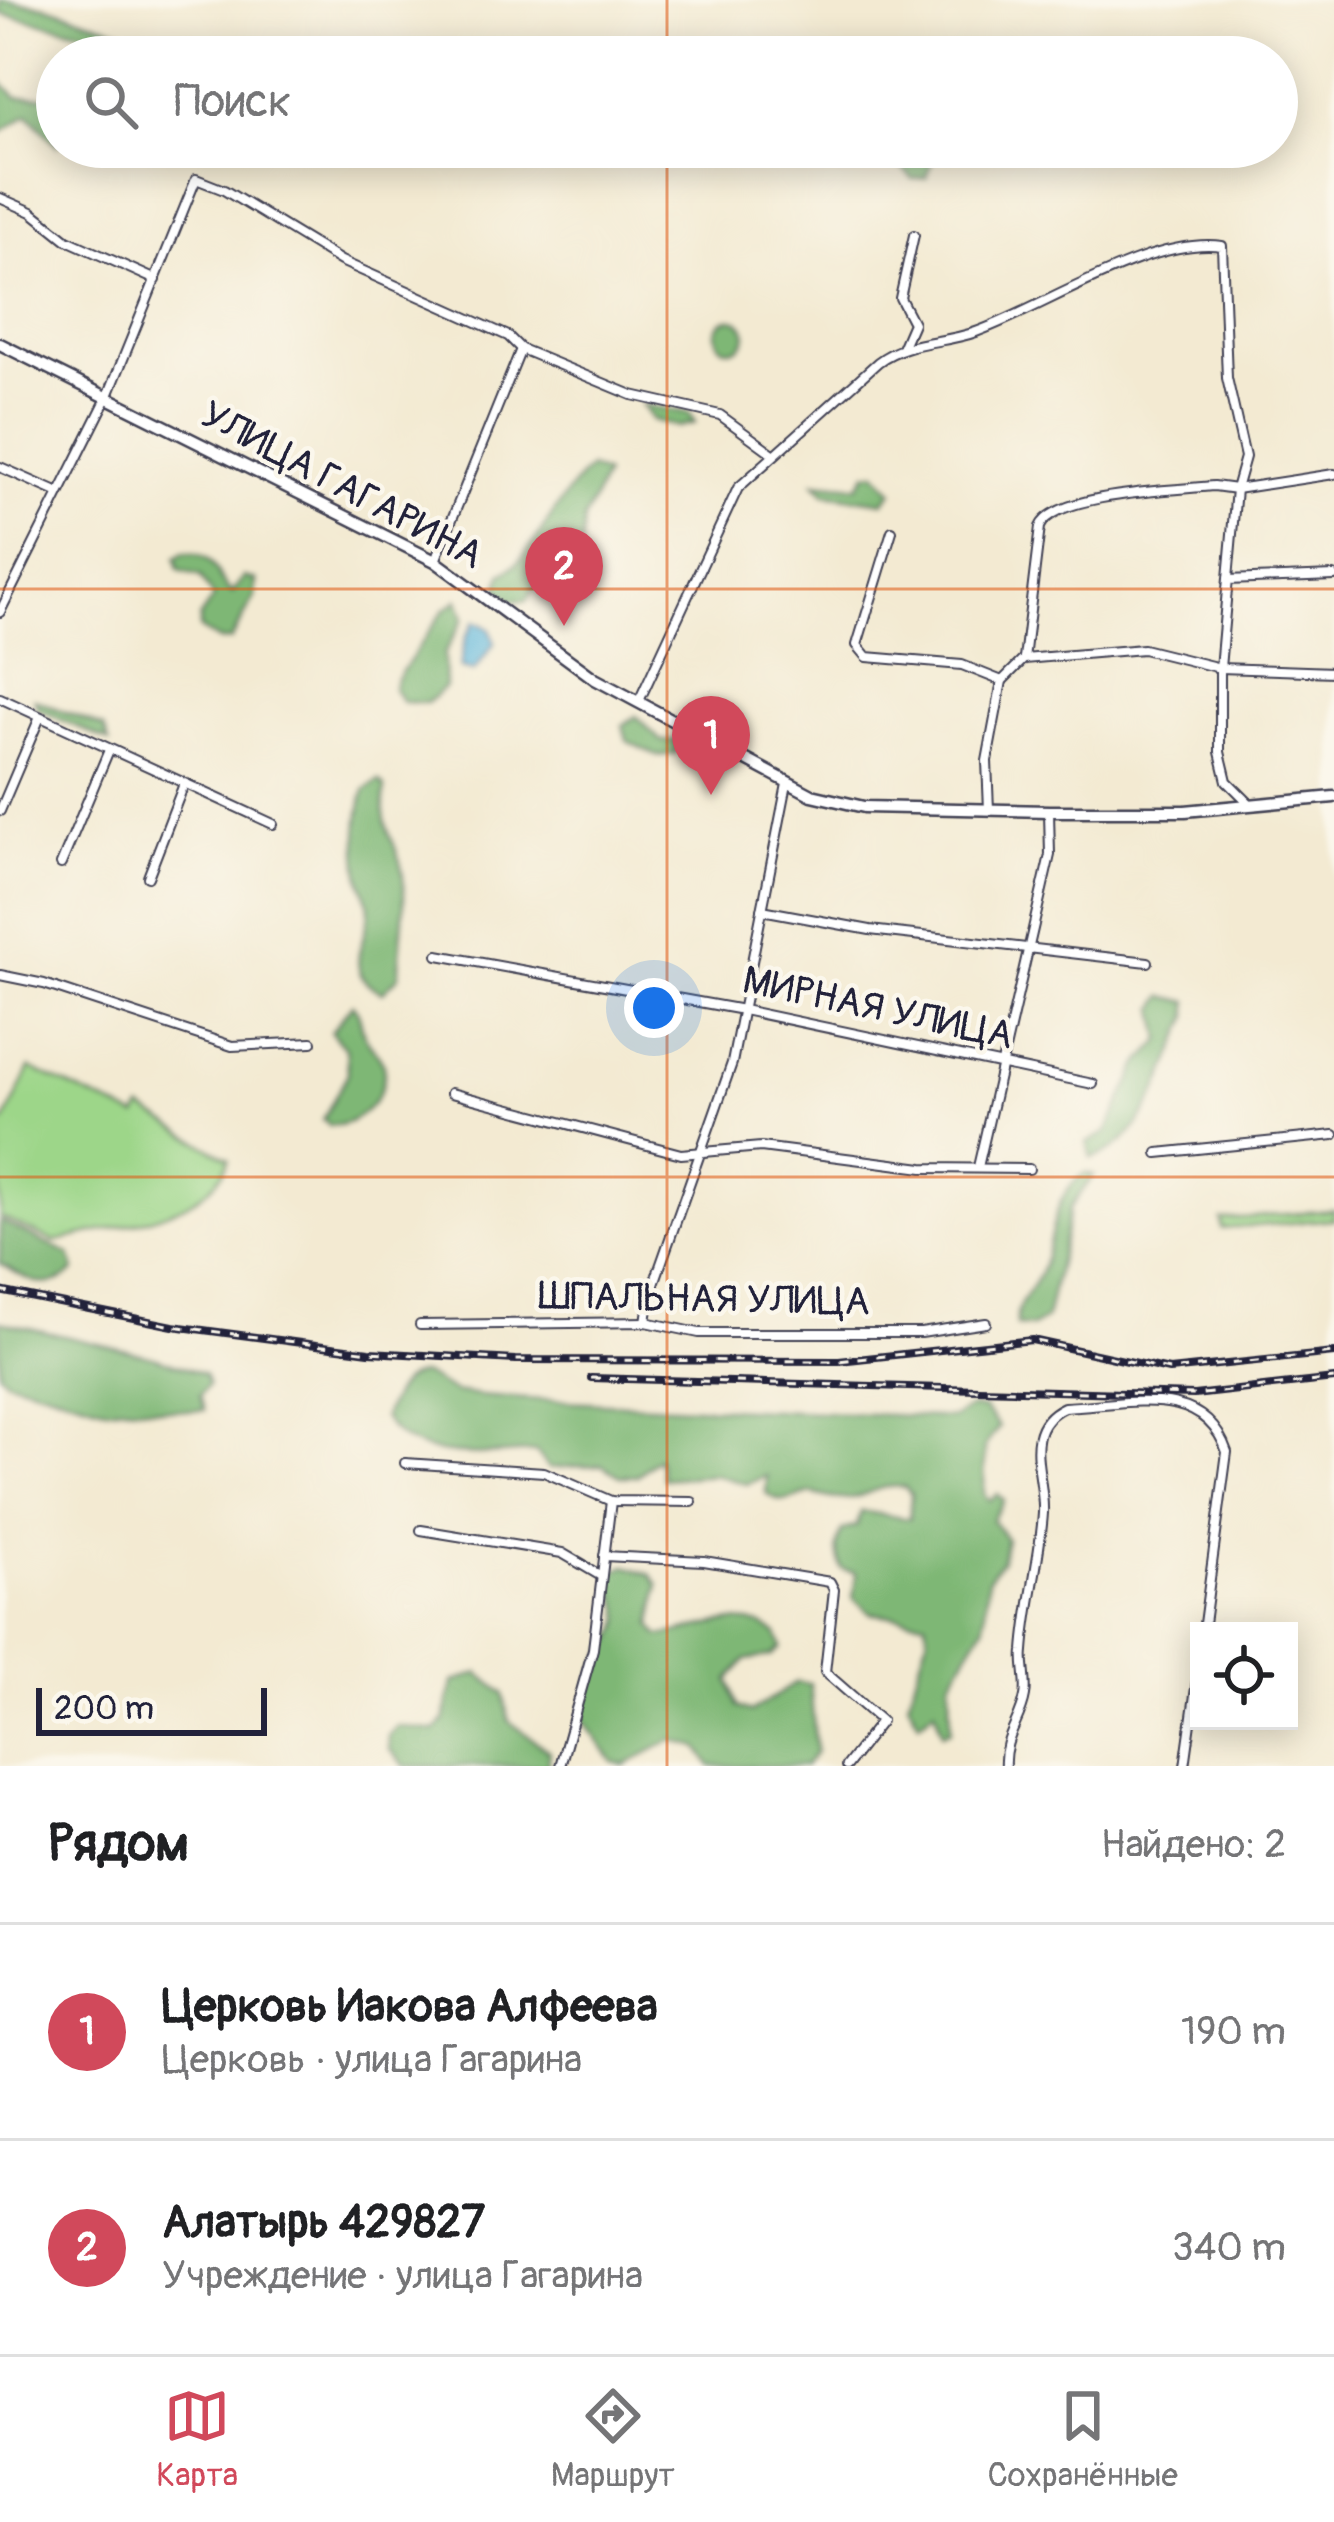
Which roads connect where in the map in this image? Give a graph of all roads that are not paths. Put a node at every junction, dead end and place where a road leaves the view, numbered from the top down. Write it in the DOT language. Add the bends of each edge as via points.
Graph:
graph roads {
  1 [pos="0,198"];
  2 [pos="914,235"];
  3 [pos="156,280"];
  4 [pos="0,344"];
  5 [pos="902,347"];
  6 [pos="521,349"];
  7 [pos="108,396"];
  8 [pos="772,453"];
  9 [pos="0,467"];
  10 [pos="1334,473"];
  11 [pos="1236,489"];
  12 [pos="59,493"];
  13 [pos="892,532"];
  14 [pos="435,561"];
  15 [pos="1334,575"];
  16 [pos="1228,580"];
  17 [pos="0,612"];
  18 [pos="1024,659"];
  19 [pos="1220,668"];
  20 [pos="1334,672"];
  21 [pos="1002,681"];
  22 [pos="0,698"];
  23 [pos="639,701"];
  24 [pos="40,717"];
  25 [pos="109,750"];
  26 [pos="184,784"];
  27 [pos="787,784"];
  28 [pos="1334,797"];
  29 [pos="1253,807"];
  30 [pos="989,810"];
  31 [pos="0,811"];
  32 [pos="1049,811"];
  33 [pos="273,824"];
  34 [pos="61,864"];
  35 [pos="148,877"];
  36 [pos="762,910"];
  37 [pos="1030,944"];
  38 [pos="438,955"];
  39 [pos="1148,962"];
  40 [pos="0,975"];
  41 [pos="743,1010"];
  42 [pos="312,1042"];
  43 [pos="1002,1065"];
  44 [pos="1093,1084"];
  45 [pos="451,1093"];
  46 [pos="1334,1135"];
  47 [pos="704,1151"];
  48 [pos="1158,1153"];
  49 [pos="978,1167"];
  50 [pos="1029,1169"];
  51 [pos="646,1322"];
  52 [pos="986,1323"];
  53 [pos="419,1324"];
  54 [pos="405,1463"];
  55 [pos="611,1501"];
  56 [pos="692,1502"];
  57 [pos="421,1530"];
  58 [pos="604,1556"];
  59 [pos="601,1576"];
  60 [pos="1204,1622"];
  61 [pos="1190,1730"];
  62 [pos="560,1766"];
  63 [pos="846,1766"];
  64 [pos="1005,1766"];
  65 [pos="1185,1766"];
  1 -- 3 [label="street" via="67,240"];
  2 -- 5 [label="street" via="900,298 913,322"];
  3 -- 6 [label="street" via="196,179"];
  3 -- 7 [label="street"];
  4 -- 7 [label="main road, УЛИЦА ГАГАРИНА"];
  5 -- 8 [label="street"];
  5 -- 11 [label="street" via="974,332 1160,253 1222,246 1227,378 1245,457"];
  6 -- 8 [label="street" via="632,395 719,415"];
  6 -- 14 [label="street"];
  7 -- 12 [label="street"];
  7 -- 14 [label="main road, УЛИЦА ГАГАРИНА"];
  8 -- 23 [label="street" via="723,511"];
  9 -- 12 [label="street"];
  10 -- 11 [label="street"];
  11 -- 16 [label="street"];
  11 -- 18 [label="street" via="1077,502 1043,519"];
  12 -- 17 [label="street"];
  13 -- 21 [label="street" via="860,653 962,665"];
  14 -- 23 [label="main road, УЛИЦА ГАГАРИНА" via="554,651"];
  15 -- 16 [label="street"];
  16 -- 19 [label="street"];
  18 -- 19 [label="street" via="1143,649"];
  18 -- 21 [label="street"];
  19 -- 20 [label="street"];
  19 -- 29 [label="street" via="1222,767"];
  21 -- 30 [label="street" via="987,761"];
  22 -- 24 [label="street"];
  23 -- 27 [label="main road, УЛИЦА ГАГАРИНА"];
  24 -- 25 [label="street"];
  24 -- 31 [label="street"];
  25 -- 26 [label="street"];
  25 -- 34 [label="street"];
  26 -- 33 [label="street"];
  26 -- 35 [label="street"];
  27 -- 30 [label="main road, УЛИЦА ГАГАРИНА" via="864,807"];
  27 -- 36 [label="street"];
  28 -- 29 [label="main road, УЛИЦА ГАГАРИНА"];
  29 -- 32 [label="main road, УЛИЦА ГАГАРИНА"];
  30 -- 32 [label="main road, УЛИЦА ГАГАРИНА"];
  32 -- 37 [label="street" via="1050,855"];
  36 -- 37 [label="street" via="870,930"];
  36 -- 41 [label="street"];
  37 -- 39 [label="street"];
  37 -- 43 [label="street"];
  38 -- 41 [label="street, МИРНАЯ УЛИЦА"];
  40 -- 42 [label="street" via="232,1046"];
  41 -- 43 [label="street, МИРНАЯ УЛИЦА"];
  41 -- 47 [label="street"];
  43 -- 44 [label="street, МИРНАЯ УЛИЦА"];
  43 -- 49 [label="street"];
  45 -- 47 [label="street" via="681,1154"];
  46 -- 48 [label="street"];
  47 -- 49 [label="street" via="761,1148"];
  47 -- 51 [label="street"];
  49 -- 50 [label="street"];
  51 -- 52 [label="street, ШПАЛЬНАЯ УЛИЦА" via="699,1334 921,1333"];
  51 -- 53 [label="street, ШПАЛЬНАЯ УЛИЦА"];
  54 -- 55 [label="street" via="544,1472"];
  55 -- 56 [label="street"];
  55 -- 58 [label="street"];
  57 -- 59 [label="street" via="562,1553"];
  58 -- 59 [label="street"];
  58 -- 63 [label="street" via="704,1561 830,1582 825,1672 881,1720"];
  59 -- 62 [label="street" via="593,1649"];
  60 -- 64 [label="street" via="1227,1453 1218,1426 1183,1403 1049,1414 1036,1451 1042,1514 1023,1655 1026,1692"];
  61 -- 65 [label="street"];
}
